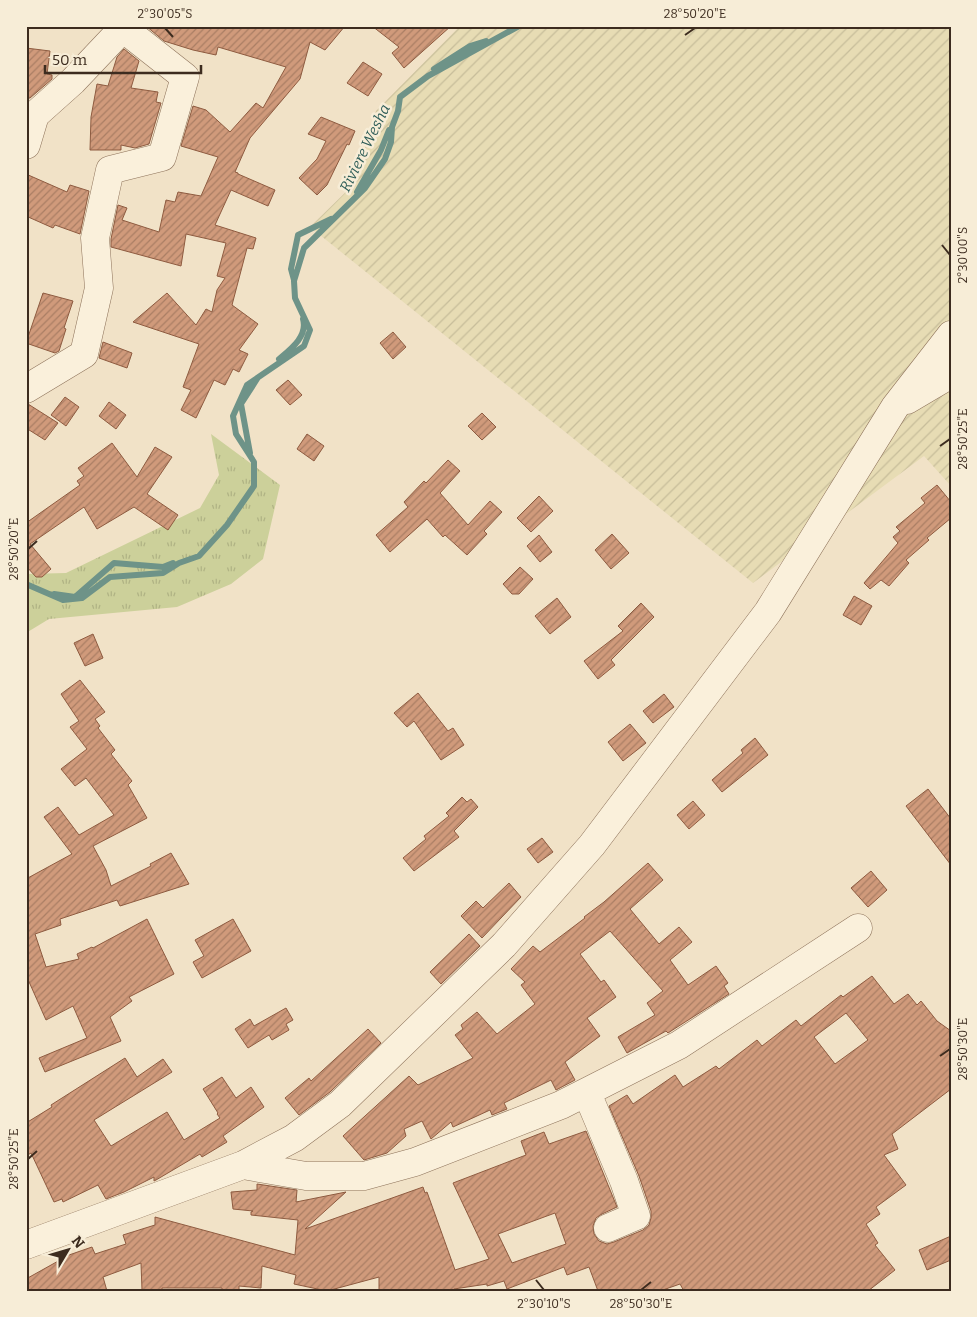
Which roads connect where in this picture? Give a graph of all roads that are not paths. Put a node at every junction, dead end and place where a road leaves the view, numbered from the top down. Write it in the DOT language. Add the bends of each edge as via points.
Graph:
graph roads {
  1 [pos="124,27"];
  2 [pos="26,146"];
  3 [pos="951,335"];
  4 [pos="951,374"];
  5 [pos="26,389"];
  6 [pos="895,407"];
  7 [pos="858,928"];
  8 [pos="587,1093"];
  9 [pos="243,1165"];
  10 [pos="608,1228"];
  11 [pos="26,1245"];
  1 -- 2 [label="street" via="73,81 35,115"];
  1 -- 5 [label="street" via="185,77 162,157 110,170 95,238 99,288 84,354"];
  3 -- 6 [label="street"];
  4 -- 6 [label="street"];
  6 -- 9 [label="street" via="768,612 592,846 504,945 340,1104 294,1138"];
  7 -- 8 [label="street" via="679,1045"];
  8 -- 9 [label="street" via="415,1162 364,1176 306,1176"];
  8 -- 10 [label="street" via="636,1216"];
  9 -- 11 [label="street"];
}
